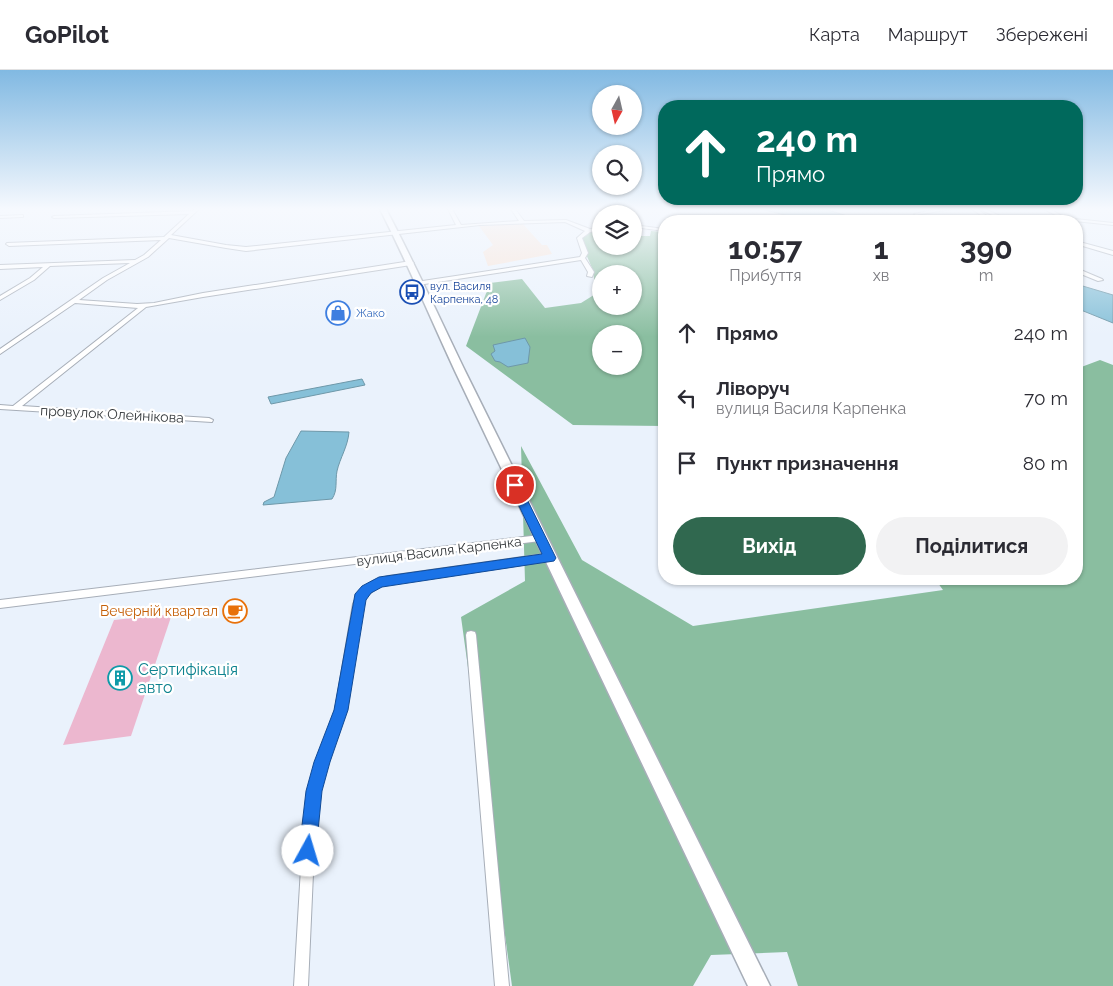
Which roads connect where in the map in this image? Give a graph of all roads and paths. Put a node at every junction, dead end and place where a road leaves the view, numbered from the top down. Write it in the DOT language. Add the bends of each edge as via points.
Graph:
graph roads {
  1 [pos="150,252"];
  2 [pos="404,252"];
  3 [pos="584,252"];
  4 [pos="582,258"];
  5 [pos="136,261"];
  6 [pos="410,263"];
  7 [pos="48,265"];
  8 [pos="0,267"];
  9 [pos="1083,273"];
  10 [pos="590,276"];
  11 [pos="1100,280"];
  12 [pos="418,283"];
  13 [pos="0,298"];
  14 [pos="74,301"];
  15 [pos="144,306"];
  16 [pos="0,352"];
  17 [pos="0,407"];
  18 [pos="15,408"];
  19 [pos="209,420"];
  20 [pos="540,538"];
  21 [pos="550,558"];
  22 [pos="0,604"];
  23 [pos="472,635"];
  24 [pos="301,986"];
  25 [pos="502,986"];
  26 [pos="758,986"];
  1 -- 5 [label="street"];
  2 -- 6 [label="street, вулиця Василя Карпенка"];
  3 -- 4 [label="street"];
  4 -- 10 [label="street" via="591,272"];
  4 -- 12 [label="street"];
  5 -- 7 [label="street"];
  5 -- 14 [label="street"];
  6 -- 12 [label="street, вулиця Василя Карпенка"];
  6 -- 15 [label="street"];
  7 -- 8 [label="street"];
  7 -- 13 [label="street"];
  9 -- 11 [label="street"];
  12 -- 20 [label="street, вулиця Василя Карпенка"];
  14 -- 15 [label="street"];
  14 -- 16 [label="street"];
  15 -- 18 [label="street, провулок Олейнікова"];
  17 -- 18 [label="street, провулок Олейнікова"];
  18 -- 19 [label="street, провулок Олейнікова"];
  20 -- 21 [label="street"];
  20 -- 22 [label="street, вулиця Василя Карпенка"];
  21 -- 24 [label="street" via="379,582 360,598 341,710 314,791"];
  21 -- 26 [label="street"];
  23 -- 25 [label="street"];
}
